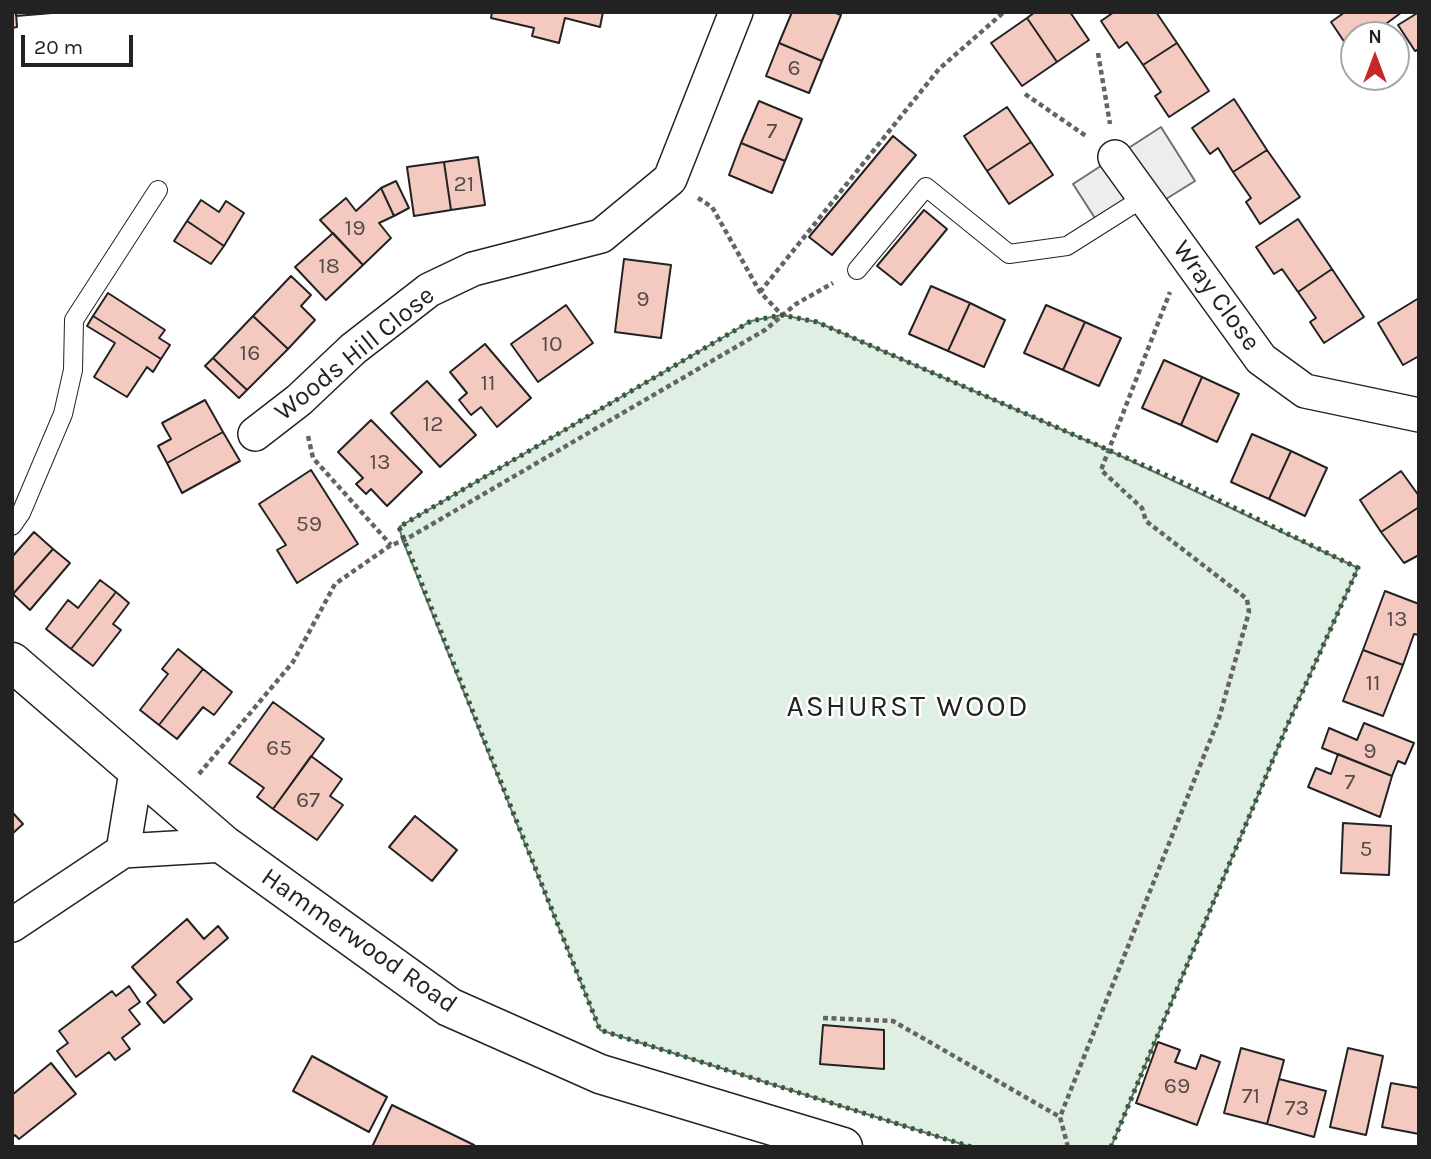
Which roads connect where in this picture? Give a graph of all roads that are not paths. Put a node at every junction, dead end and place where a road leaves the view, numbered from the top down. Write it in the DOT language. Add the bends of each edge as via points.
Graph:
graph roads {
  1 [pos="736,12"];
  2 [pos="1115,157"];
  3 [pos="158,190"];
  4 [pos="1143,198"];
  5 [pos="858,270"];
  6 [pos="1419,415"];
  7 [pos="256,434"];
  8 [pos="12,526"];
  9 [pos="12,662"];
  10 [pos="136,772"];
  11 [pos="224,845"];
  12 [pos="123,851"];
  13 [pos="12,925"];
  14 [pos="843,1147"];
  1 -- 7 [label="street, Woods Hill Close" via="670,179 601,236 473,269 429,290"];
  2 -- 4 [label="street, Wray Close"];
  3 -- 8 [label="lane" via="75,320 73,370 63,414"];
  4 -- 5 [label="lane" via="1067,246 1009,254 926,187"];
  4 -- 6 [label="street, Wray Close" via="1261,359 1305,391"];
  9 -- 10 [label="street, Hammerwood Road"];
  10 -- 11 [label="street, Hammerwood Road"];
  10 -- 12 [label="street"];
  11 -- 12 [label="street"];
  11 -- 14 [label="street, Hammerwood Road" via="449,1007 600,1074"];
  12 -- 13 [label="street"];
}
